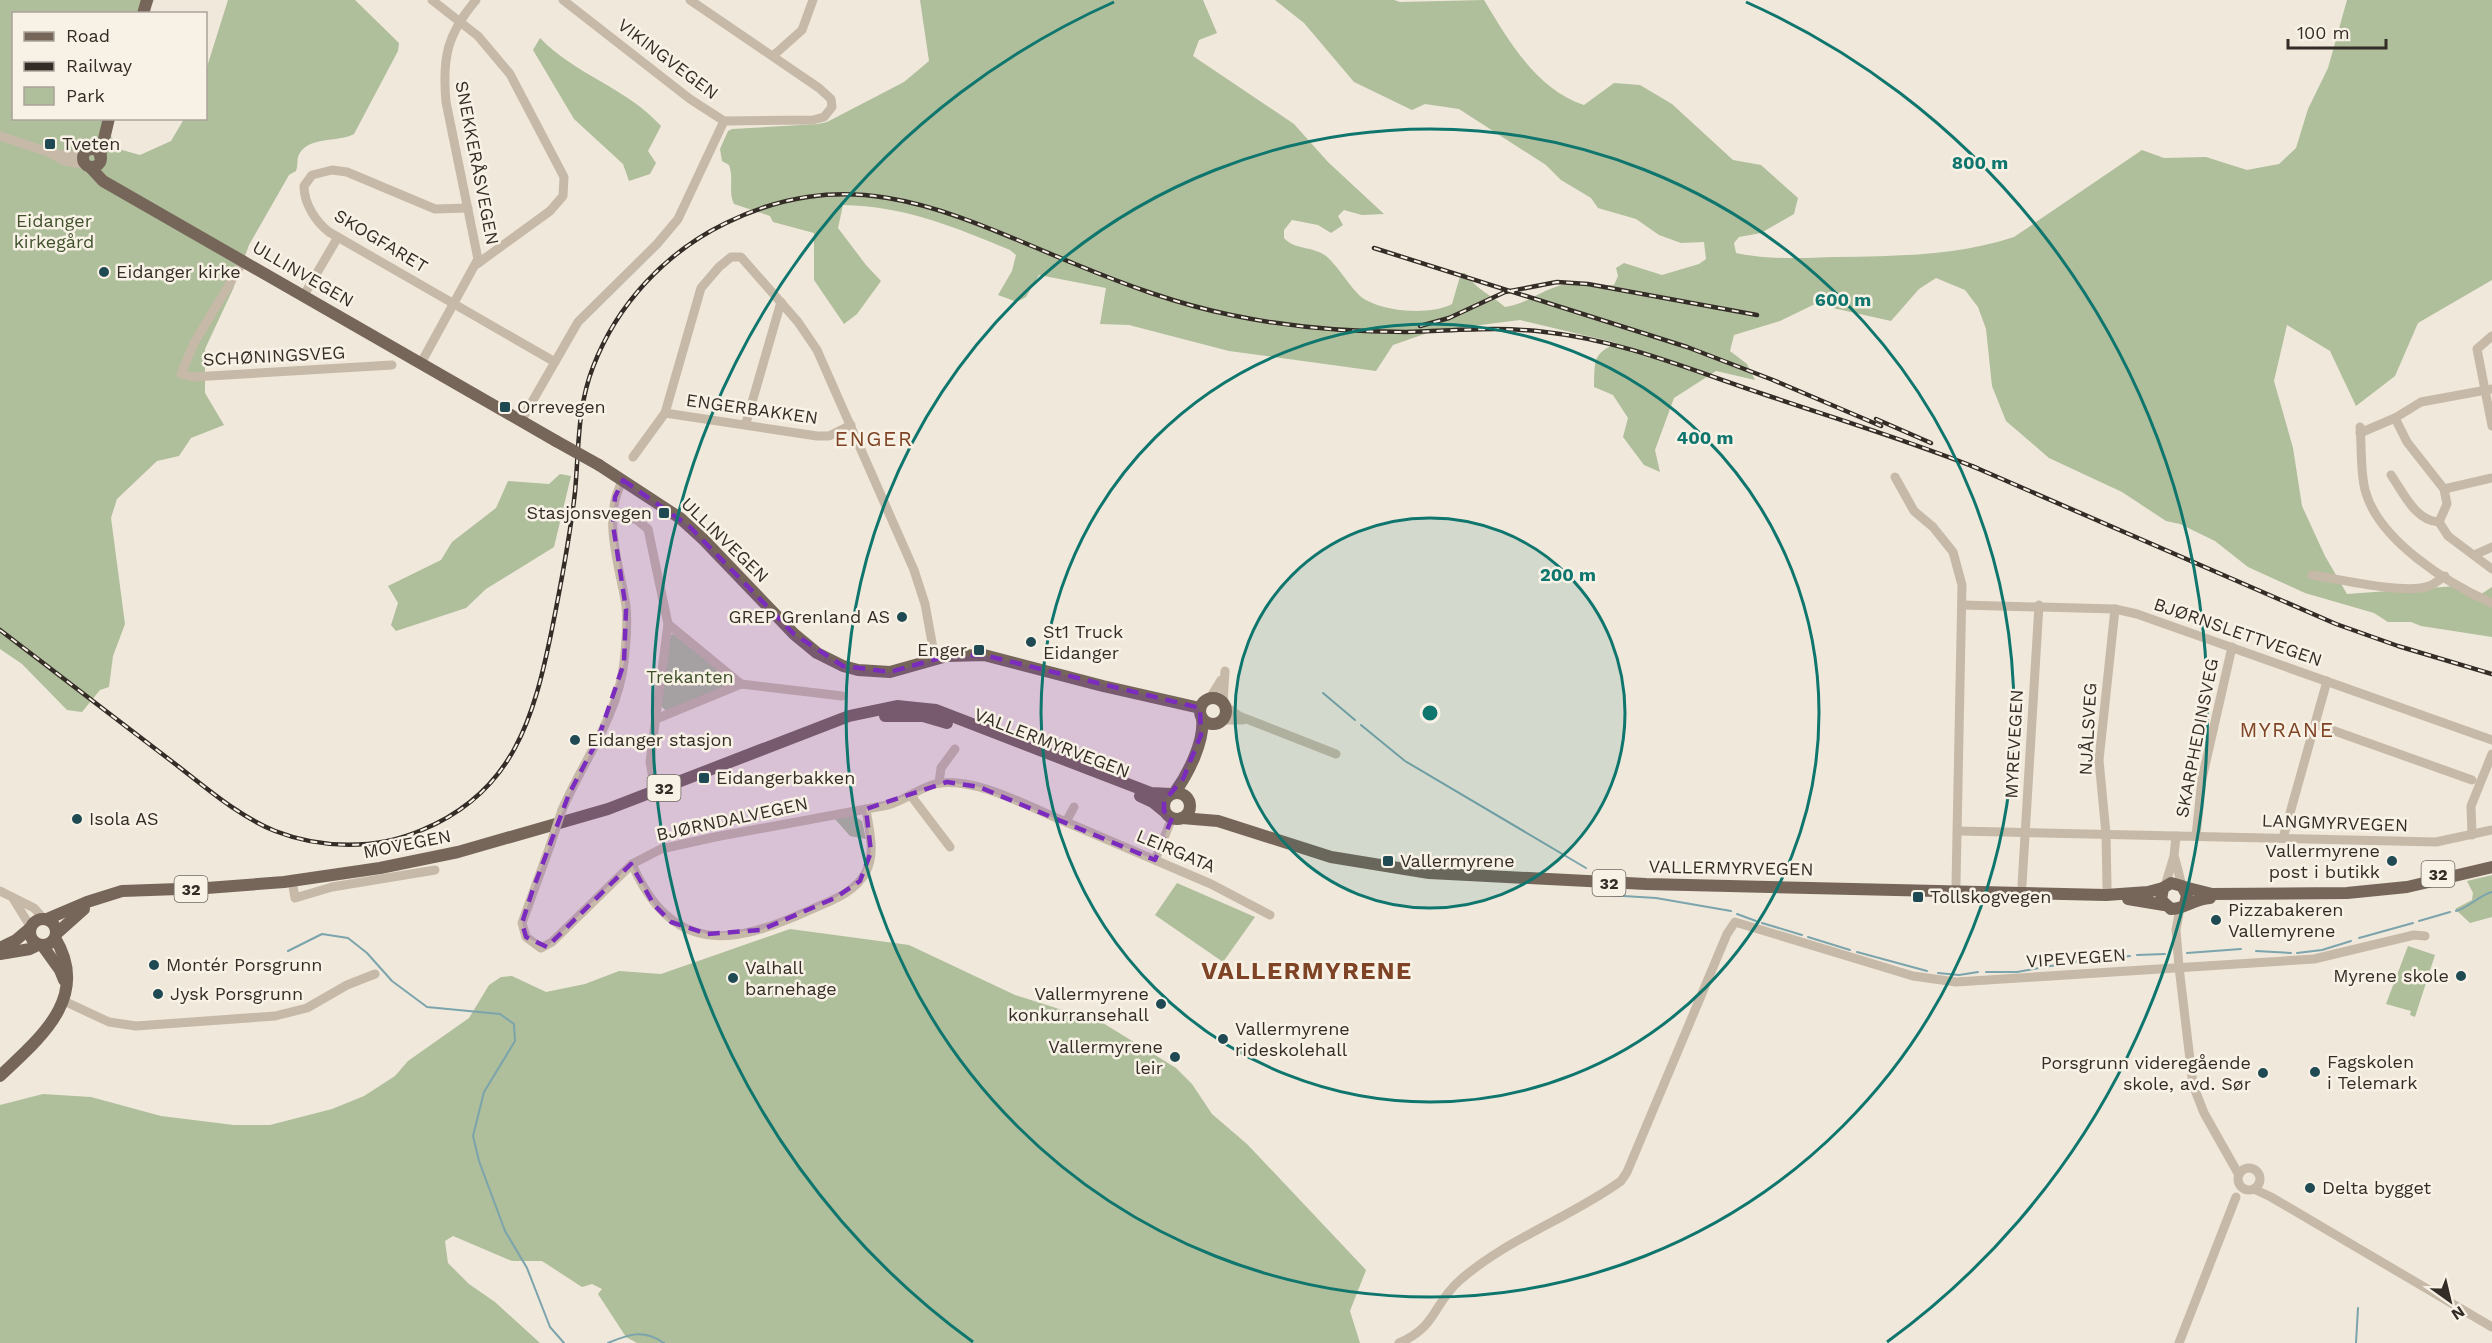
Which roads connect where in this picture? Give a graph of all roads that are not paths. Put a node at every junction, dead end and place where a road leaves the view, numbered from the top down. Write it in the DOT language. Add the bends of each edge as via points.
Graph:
graph roads {
  1 [pos="432,0"];
  2 [pos="476,0"];
  3 [pos="563,0"];
  4 [pos="690,0"];
  5 [pos="813,0"];
  6 [pos="459,20"];
  7 [pos="774,55"];
  8 [pos="107,120"];
  9 [pos="724,121"];
  10 [pos="0,136"];
  11 [pos="91,159"];
  12 [pos="468,208"];
  13 [pos="338,237"];
  14 [pos="244,260"];
  15 [pos="477,264"];
  16 [pos="304,295"];
  17 [pos="781,302"];
  18 [pos="454,303"];
  19 [pos="2492,336"];
  20 [pos="555,362"];
  21 [pos="421,363"];
  22 [pos="392,365"];
  23 [pos="2488,389"];
  24 [pos="665,413"];
  25 [pos="2396,418"];
  26 [pos="521,421"];
  27 [pos="746,423"];
  28 [pos="851,425"];
  29 [pos="2492,426"];
  30 [pos="633,457"];
  31 [pos="2391,475"];
  32 [pos="1895,477"];
  33 [pos="2492,478"];
  34 [pos="623,480"];
  35 [pos="2444,489"];
  36 [pos="613,512"];
  37 [pos="2439,522"];
  38 [pos="2492,547"];
  39 [pos="2474,555"];
  40 [pos="2492,569"];
  41 [pos="2312,575"];
  42 [pos="2445,576"];
  43 [pos="2492,603"];
  44 [pos="1962,605"];
  45 [pos="2038,605"];
  46 [pos="2115,609"];
  47 [pos="668,624"];
  48 [pos="2232,647"];
  49 [pos="935,659"];
  50 [pos="2327,681"];
  51 [pos="741,684"];
  52 [pos="842,696"];
  53 [pos="1210,698"];
  54 [pos="1224,705"];
  55 [pos="926,712"];
  56 [pos="1201,713"];
  57 [pos="656,719"];
  58 [pos="1251,721"];
  59 [pos="1219,722"];
  60 [pos="2315,724"];
  61 [pos="2492,740"];
  62 [pos="955,749"];
  63 [pos="1336,754"];
  64 [pos="2492,754"];
  65 [pos="653,779"];
  66 [pos="2472,780"];
  67 [pos="939,783"];
  68 [pos="1173,793"];
  69 [pos="912,797"];
  70 [pos="1188,799"];
  71 [pos="1074,807"];
  72 [pos="866,809"];
  73 [pos="1173,816"];
  74 [pos="1218,821"];
  75 [pos="1066,822"];
  76 [pos="2492,830"];
  77 [pos="1959,831"];
  78 [pos="2026,833"];
  79 [pos="2106,834"];
  80 [pos="2472,835"];
  81 [pos="2176,836"];
  82 [pos="2196,836"];
  83 [pos="2283,838"];
  84 [pos="950,847"];
  85 [pos="2174,856"];
  86 [pos="1155,860"];
  87 [pos="2492,862"];
  88 [pos="632,864"];
  89 [pos="2492,867"];
  90 [pos="435,870"];
  91 [pos="292,880"];
  92 [pos="1956,884"];
  93 [pos="2022,885"];
  94 [pos="2183,886"];
  95 [pos="2164,887"];
  96 [pos="2384,889"];
  97 [pos="0,891"];
  98 [pos="2107,891"];
  99 [pos="2306,895"];
  100 [pos="12,898"];
  101 [pos="100,898"];
  102 [pos="2165,906"];
  103 [pos="2182,906"];
  104 [pos="1270,915"];
  105 [pos="45,919"];
  106 [pos="30,928"];
  107 [pos="2176,930"];
  108 [pos="55,936"];
  109 [pos="2425,936"];
  110 [pos="40,945"];
  111 [pos="0,948"];
  112 [pos="0,954"];
  113 [pos="2179,967"];
  114 [pos="375,974"];
  115 [pos="66,983"];
  116 [pos="64,1001"];
  117 [pos="0,1076"];
  118 [pos="2243,1172"];
  119 [pos="2260,1178"];
  120 [pos="2254,1189"];
  121 [pos="2236,1197"];
  122 [pos="2271,1197"];
  123 [pos="2492,1327"];
  124 [pos="1399,1343"];
  125 [pos="2179,1343"];
  1 -- 6 [label="street"];
  2 -- 6 [label="street, SNEKKERÅSVEGEN"];
  3 -- 9 [label="street, VIKINGVEGEN"];
  4 -- 7 [label="street"];
  5 -- 7 [label="street" via="802,30"];
  6 -- 12 [label="street, SNEKKERÅSVEGEN" via="448,46 444,76"];
  6 -- 15 [label="street" via="495,54 521,91 565,184 563,195 550,212"];
  7 -- 9 [label="street" via="828,94 831,110 813,120"];
  8 -- 11 [label="main road"];
  9 -- 20 [label="street" via="678,219 653,249 586,312"];
  10 -- 11 [label="street" via="65,161"];
  11 -- 14 [label="main road, ULLINVEGEN" via="103,181"];
  12 -- 13 [label="street, SKOGFARET" via="435,209 347,172 318,172 306,180 304,193 318,221"];
  12 -- 15 [label="street, SNEKKERÅSVEGEN" via="478,247"];
  13 -- 16 [label="street"];
  13 -- 18 [label="street, SKOGFARET"];
  14 -- 16 [label="main road, ULLINVEGEN"];
  14 -- 22 [label="street, SCHØNINGSVEG" via="194,343 181,374 193,377"];
  15 -- 18 [label="street, SNEKKERÅSVEGEN"];
  16 -- 21 [label="main road, ULLINVEGEN"];
  17 -- 24 [label="street" via="745,260 736,256 719,267 701,288"];
  17 -- 27 [label="street"];
  17 -- 28 [label="street" via="817,350"];
  18 -- 20 [label="street, SKOGFARET"];
  18 -- 21 [label="street, SNEKKERÅSVEGEN"];
  19 -- 23 [label="street" via="2477,349"];
  20 -- 26 [label="street"];
  21 -- 26 [label="main road, ULLINVEGEN"];
  23 -- 25 [label="street" via="2429,399"];
  23 -- 29 [label="street"];
  24 -- 27 [label="street, ENGERBAKKEN"];
  24 -- 30 [label="street, ENGERBAKKEN"];
  25 -- 35 [label="street" via="2407,442"];
  25 -- 42 [label="street" via="2360,430 2365,489 2378,519 2402,545"];
  26 -- 34 [label="main road, ULLINVEGEN, bridge"];
  27 -- 28 [label="street, ENGERBAKKEN" via="817,436 829,436"];
  28 -- 49 [label="street" via="918,580"];
  31 -- 37 [label="street" via="2416,511 2425,519"];
  32 -- 44 [label="street" via="1914,511 1953,552"];
  33 -- 35 [label="street"];
  34 -- 36 [label="street"];
  34 -- 49 [label="main road, ULLINVEGEN" via="689,526 817,653 843,666 879,672 902,671"];
  35 -- 37 [label="street" via="2448,504"];
  36 -- 47 [label="street" via="637,520 648,529"];
  36 -- 88 [label="street, BJØRNDALVEGEN, bridge" via="626,609 624,663 598,739 562,810 522,922 526,937 542,948 552,942"];
  37 -- 39 [label="street" via="2448,536"];
  38 -- 39 [label="street"];
  39 -- 40 [label="street"];
  41 -- 42 [label="street" via="2372,586 2408,587 2428,587"];
  42 -- 43 [label="street"];
  44 -- 45 [label="street, BJØRNSLETTVEGEN"];
  44 -- 77 [label="street"];
  45 -- 46 [label="street, BJØRNSLETTVEGEN"];
  45 -- 78 [label="street, MYREVEGEN"];
  46 -- 48 [label="street, BJØRNSLETTVEGEN"];
  46 -- 79 [label="street, NJÅLSVEG" via="2099,760"];
  47 -- 51 [label="street"];
  47 -- 57 [label="street"];
  48 -- 50 [label="street, BJØRNSLETTVEGEN"];
  48 -- 82 [label="street, SKARPHEDINSVEG" via="2202,779"];
  49 -- 56 [label="main road, ULLINVEGEN" via="968,654 1000,658"];
  50 -- 60 [label="street"];
  50 -- 61 [label="street, BJØRNSLETTVEGEN"];
  51 -- 52 [label="street"];
  51 -- 57 [label="street"];
  53 -- 54 [label="main road"];
  53 -- 54 [label="street" via="1224,673"];
  53 -- 56 [label="main road"];
  54 -- 58 [label="street"];
  54 -- 59 [label="main road"];
  55 -- 68 [label="main road, VALLERMYRVEGEN / 32" via="1151,793"];
  55 -- 73 [label="main road, VALLERMYRVEGEN / 32" via="1145,798"];
  55 -- 91 [label="main road, MOVEGEN / 32" via="885,716 800,735 642,797 526,835 426,860"];
  56 -- 59 [label="main road, ULLINVEGEN" via="1208,723"];
  56 -- 68 [label="main road" via="1201,735 1188,769"];
  57 -- 65 [label="street" via="650,762"];
  58 -- 59 [label="street, ULLINVEGEN"];
  58 -- 63 [label="street"];
  59 -- 70 [label="main road" via="1197,762"];
  60 -- 66 [label="street"];
  60 -- 83 [label="street"];
  62 -- 67 [label="street" via="941,768"];
  64 -- 80 [label="street" via="2471,806"];
  67 -- 69 [label="street, BJØRNDALVEGEN"];
  67 -- 75 [label="street, LEIRGATA" via="979,787"];
  68 -- 70 [label="main road, VALLERMYRVEGEN / 32"];
  68 -- 73 [label="main road" via="1164,801"];
  69 -- 72 [label="street, BJØRNDALVEGEN"];
  69 -- 84 [label="street"];
  70 -- 73 [label="main road" via="1189,811"];
  70 -- 74 [label="main road, VALLERMYRVEGEN / 32"];
  71 -- 75 [label="street"];
  72 -- 88 [label="street, BJØRNDALVEGEN" via="680,844"];
  72 -- 88 [label="street" via="871,859 860,881 841,895 761,930 707,934 671,922 654,905"];
  73 -- 74 [label="main road, VALLERMYRVEGEN / 32"];
  73 -- 86 [label="street"];
  74 -- 98 [label="main road, VALLERMYRVEGEN / 32" via="1331,857 1429,873 1646,884"];
  75 -- 86 [label="street, LEIRGATA"];
  76 -- 80 [label="street, LANGMYRVEGEN"];
  77 -- 78 [label="street, LANGMYRVEGEN"];
  77 -- 92 [label="street"];
  78 -- 79 [label="street, LANGMYRVEGEN"];
  78 -- 93 [label="street, MYREVEGEN"];
  79 -- 81 [label="street, LANGMYRVEGEN"];
  79 -- 98 [label="street, NJÅLSVEG"];
  80 -- 83 [label="street, LANGMYRVEGEN" via="2436,842"];
  81 -- 82 [label="street, LANGMYRVEGEN"];
  81 -- 85 [label="street"];
  82 -- 83 [label="street, LANGMYRVEGEN"];
  85 -- 94 [label="street"];
  85 -- 95 [label="street"];
  86 -- 104 [label="street, LEIRGATA" via="1244,899"];
  87 -- 96 [label="main road, 32"];
  89 -- 96 [label="main road, 32"];
  90 -- 91 [label="street, MOVEGEN" via="332,887 295,898"];
  91 -- 101 [label="main road, MOVEGEN / 32" via="122,891"];
  94 -- 95 [label="main road, 32" via="2174,883"];
  94 -- 99 [label="main road, 32" via="2204,894"];
  94 -- 103 [label="main road" via="2187,895"];
  95 -- 98 [label="main road, VALLERMYRVEGEN / 32" via="2148,892"];
  95 -- 102 [label="main road" via="2160,897"];
  96 -- 99 [label="main road, 32"];
  97 -- 100 [label="street"];
  98 -- 102 [label="main road, VALLERMYRVEGEN / 32"];
  99 -- 103 [label="main road, 32" via="2204,899"];
  100 -- 105 [label="street" via="34,908"];
  100 -- 106 [label="street"];
  101 -- 105 [label="main road, MOVEGEN / 32"];
  101 -- 108 [label="main road, MOVEGEN / 32" via="76,914"];
  102 -- 103 [label="main road, 32"];
  102 -- 107 [label="street"];
  103 -- 107 [label="street"];
  105 -- 106 [label="main road, 32" via="36,920"];
  105 -- 108 [label="main road" via="53,923"];
  106 -- 110 [label="main road" via="32,940"];
  106 -- 111 [label="main road, 32"];
  107 -- 113 [label="street"];
  108 -- 110 [label="main road, 32" via="50,943"];
  108 -- 115 [label="main road" via="65,961"];
  109 -- 113 [label="street, VIPEVEGEN" via="2414,935 2314,959"];
  110 -- 112 [label="main road, 32"];
  110 -- 115 [label="main road"];
  113 -- 118 [label="street" via="2193,1085 2204,1113"];
  113 -- 124 [label="street, VIPEVEGEN" via="1967,982 1931,980 1735,922 1621,1181 1481,1265 1458,1282 1422,1331"];
  114 -- 116 [label="street" via="307,1008 275,1016 136,1026 109,1022"];
  115 -- 116 [label="main road"];
  116 -- 117 [label="main road" via="47,1028"];
  118 -- 119 [label="street" via="2254,1169"];
  118 -- 120 [label="street" via="2238,1180 2242,1187"];
  119 -- 120 [label="street"];
  119 -- 122 [label="street"];
  120 -- 122 [label="street"];
  121 -- 125 [label="street"];
  122 -- 123 [label="street"];
}
